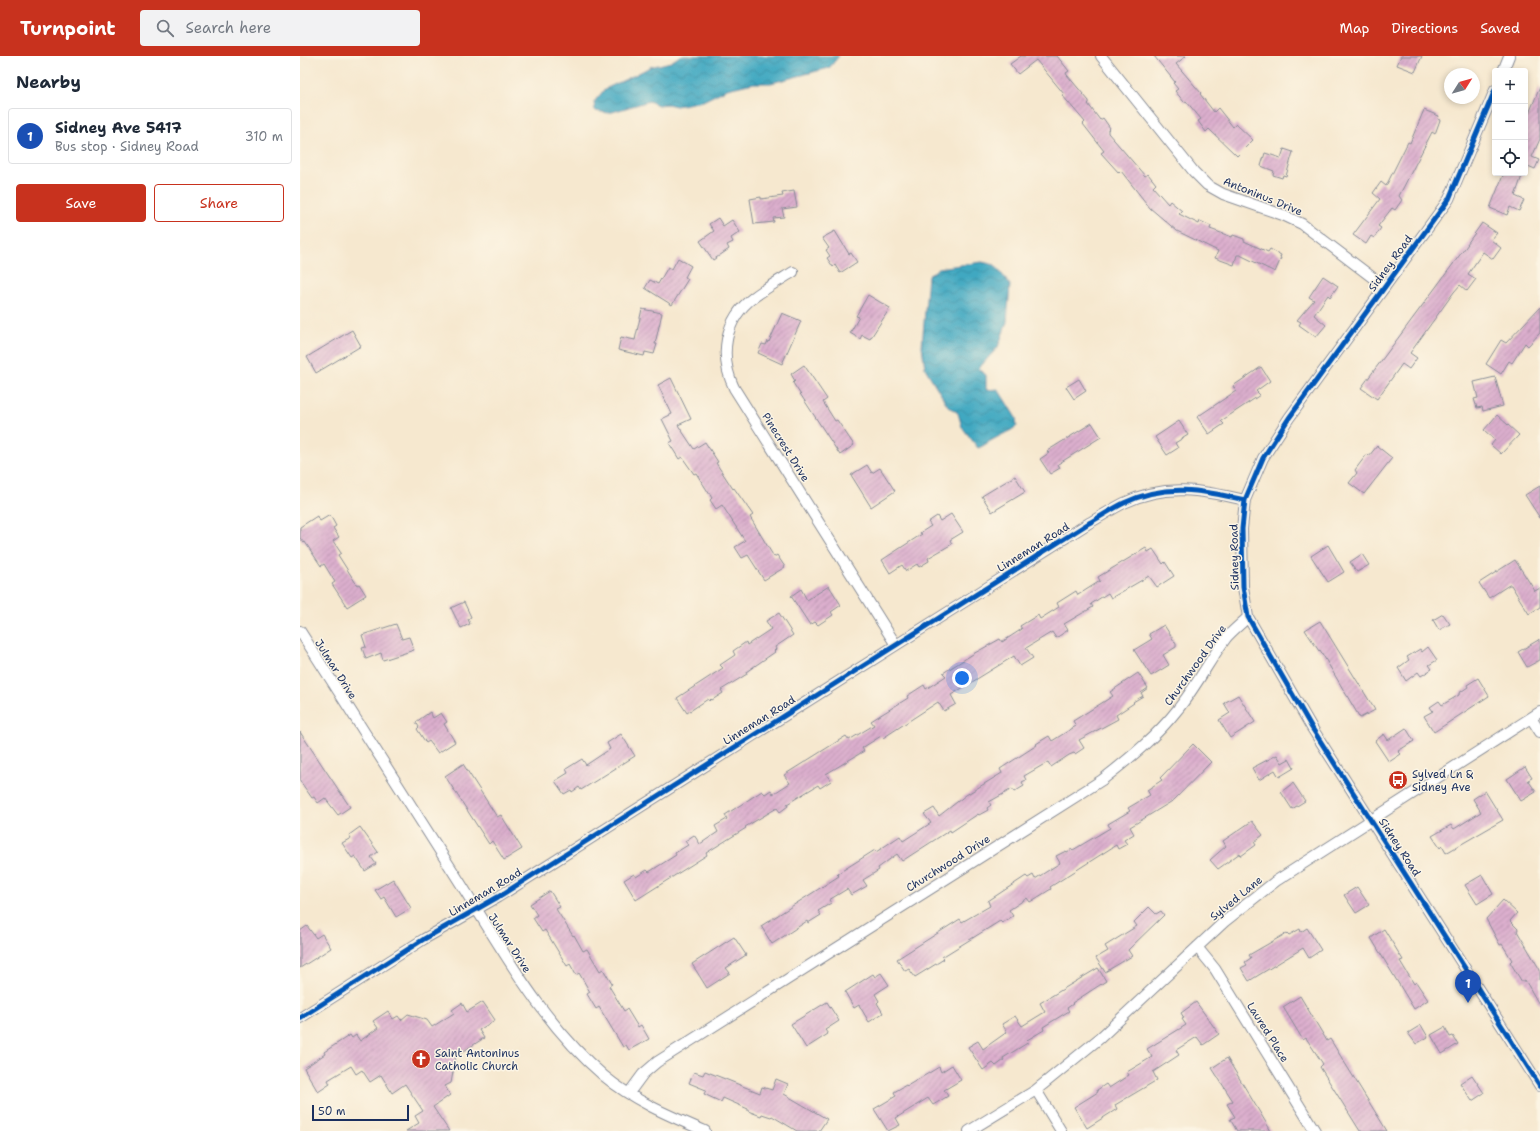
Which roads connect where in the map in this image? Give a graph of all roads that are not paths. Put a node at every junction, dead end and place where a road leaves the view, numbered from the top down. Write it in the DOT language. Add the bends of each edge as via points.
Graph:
graph roads {
  1 [pos="1102,56"];
  2 [pos="1509,56"];
  3 [pos="1504,68"];
  4 [pos="1492,97"];
  5 [pos="793,272"];
  6 [pos="1385,287"];
  7 [pos="1245,500"];
  8 [pos="1248,617"];
  9 [pos="300,631"];
  10 [pos="896,645"];
  11 [pos="1540,712"];
  12 [pos="1531,718"];
  13 [pos="1540,732"];
  14 [pos="1371,819"];
  15 [pos="476,908"];
  16 [pos="1197,947"];
  17 [pos="300,1018"];
  18 [pos="1540,1086"];
  19 [pos="1036,1090"];
  20 [pos="629,1093"];
  21 [pos="705,1131"];
  22 [pos="969,1131"];
  23 [pos="1061,1131"];
  24 [pos="1315,1131"];
  1 -- 6 [label="street, Antoninus Drive" via="1207,185 1223,194 1302,224"];
  2 -- 3 [label="street"];
  4 -- 6 [label="street, Sidney Road" via="1449,199"];
  5 -- 10 [label="street, Pinecrest Drive" via="753,297 733,321 725,350 729,377"];
  6 -- 7 [label="street, Sidney Road" via="1289,418 1263,458"];
  7 -- 8 [label="street, Sidney Road" via="1242,529 1243,587"];
  7 -- 10 [label="street, Linneman Road" via="1208,492 1183,490 1162,491 1124,503"];
  8 -- 14 [label="street, Sidney Road" via="1320,741"];
  8 -- 20 [label="street, Churchwood Drive" via="1227,638 1178,710 1130,758 1102,780 657,1062 643,1074"];
  9 -- 15 [label="street, Julmar Drive"];
  10 -- 15 [label="street, Linneman Road"];
  11 -- 12 [label="street, Sylved Lane"];
  12 -- 13 [label="street"];
  12 -- 14 [label="street, Sylved Lane"];
  14 -- 16 [label="street, Sylved Lane" via="1276,881"];
  14 -- 18 [label="street, Sidney Road"];
  15 -- 17 [label="street, Linneman Road"];
  15 -- 20 [label="street, Julmar Drive" via="524,983 566,1037 603,1075"];
  16 -- 19 [label="street, Sylved Lane" via="1100,1038"];
  16 -- 24 [label="street, Laured Place" via="1215,969"];
  19 -- 22 [label="street, Sylved Lane"];
  19 -- 23 [label="street"];
  20 -- 21 [label="street, Julmar Drive" via="650,1106"];
}
